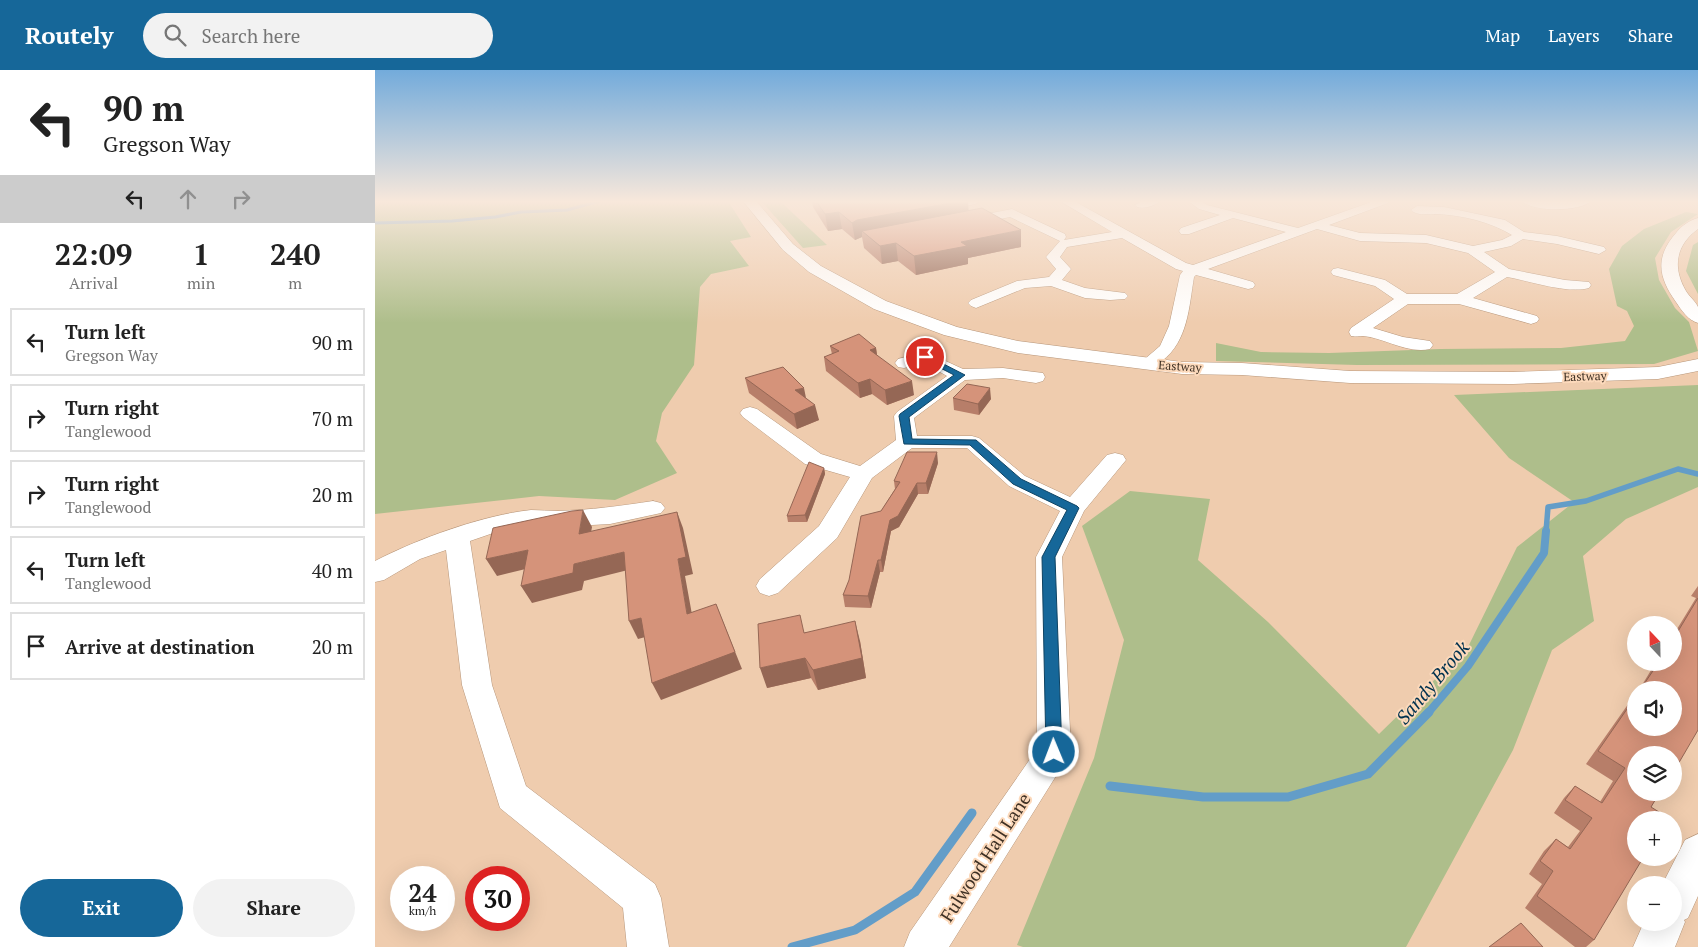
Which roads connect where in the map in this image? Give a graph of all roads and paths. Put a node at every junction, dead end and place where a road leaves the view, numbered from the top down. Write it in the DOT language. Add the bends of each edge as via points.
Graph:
graph roads {
  1 [pos="784,242"];
  2 [pos="1075,242"];
  3 [pos="1137,242"];
  4 [pos="1267,242"];
  5 [pos="1363,242"];
  6 [pos="1439,242"];
  7 [pos="1508,242"];
  8 [pos="1565,242"];
  9 [pos="1675,242"];
  10 [pos="1368,250"];
  11 [pos="1473,250"];
  12 [pos="1599,250"];
  13 [pos="1195,269"];
  14 [pos="1338,272"];
  15 [pos="1505,272"];
  16 [pos="1053,281"];
  17 [pos="1248,285"];
  18 [pos="1584,285"];
  19 [pos="1121,296"];
  20 [pos="1404,299"];
  21 [pos="1460,299"];
  22 [pos="976,303"];
  23 [pos="1698,317"];
  24 [pos="1531,319"];
  25 [pos="1424,345"];
  26 [pos="1167,349"];
  27 [pos="904,364"];
  28 [pos="1148,364"];
  29 [pos="1698,365"];
  30 [pos="1182,368"];
  31 [pos="1658,374"];
  32 [pos="961,375"];
  33 [pos="1036,377"];
  34 [pos="1698,380"];
  35 [pos="750,412"];
  36 [pos="907,442"];
  37 [pos="1115,460"];
  38 [pos="863,474"];
  39 [pos="653,508"];
  40 [pos="1073,508"];
  41 [pos="457,537"];
  42 [pos="375,573"];
  43 [pos="769,586"];
  44 [pos="1698,853"];
  45 [pos="1682,887"];
  46 [pos="1661,931"];
  47 [pos="647,947"];
  48 [pos="925,947"];
  49 [pos="1654,947"];
  1 -- 28 [label="main road, Eastway" via="815,269 880,305 951,331 1018,347"];
  2 -- 16 [label="street" via="1063,244 1053,256 1064,269"];
  3 -- 13 [label="street" via="1181,266"];
  4 -- 13 [label="street"];
  5 -- 10 [label="street"];
  6 -- 11 [label="street"];
  7 -- 11 [label="street"];
  8 -- 12 [label="street"];
  9 -- 23 [label="main road" via="1668,259 1674,285"];
  11 -- 15 [label="street"];
  13 -- 17 [label="street"];
  13 -- 26 [label="street" via="1187,275 1177,326"];
  14 -- 20 [label="street" via="1380,283"];
  15 -- 18 [label="street"];
  15 -- 21 [label="street"];
  16 -- 19 [label="street" via="1087,295"];
  16 -- 22 [label="street" via="1023,284"];
  20 -- 21 [label="street"];
  20 -- 25 [label="street" via="1359,331"];
  21 -- 24 [label="street"];
  26 -- 28 [label="street"];
  26 -- 30 [label="street"];
  27 -- 32 [label="street" via="925,357"];
  28 -- 30 [label="main road, Eastway"];
  29 -- 31 [label="main road, Eastway"];
  30 -- 31 [label="main road, Eastway" via="1378,377"];
  31 -- 34 [label="main road, Eastway"];
  32 -- 33 [label="street" via="1003,373"];
  32 -- 36 [label="street" via="904,416"];
  35 -- 38 [label="street" via="813,459"];
  36 -- 38 [label="street"];
  36 -- 40 [label="street" via="972,442 1017,482"];
  37 -- 40 [label="street, Fulwood Hall Lane"];
  38 -- 43 [label="street" via="828,532"];
  39 -- 41 [label="street" via="610,516 532,518 495,524"];
  40 -- 48 [label="street, Fulwood Hall Lane" via="1049,557 1054,752"];
  41 -- 42 [label="street" via="411,553"];
  41 -- 47 [label="street" via="477,685 512,796 641,898"];
  44 -- 45 [label="street"];
  46 -- 49 [label="street"];
}
